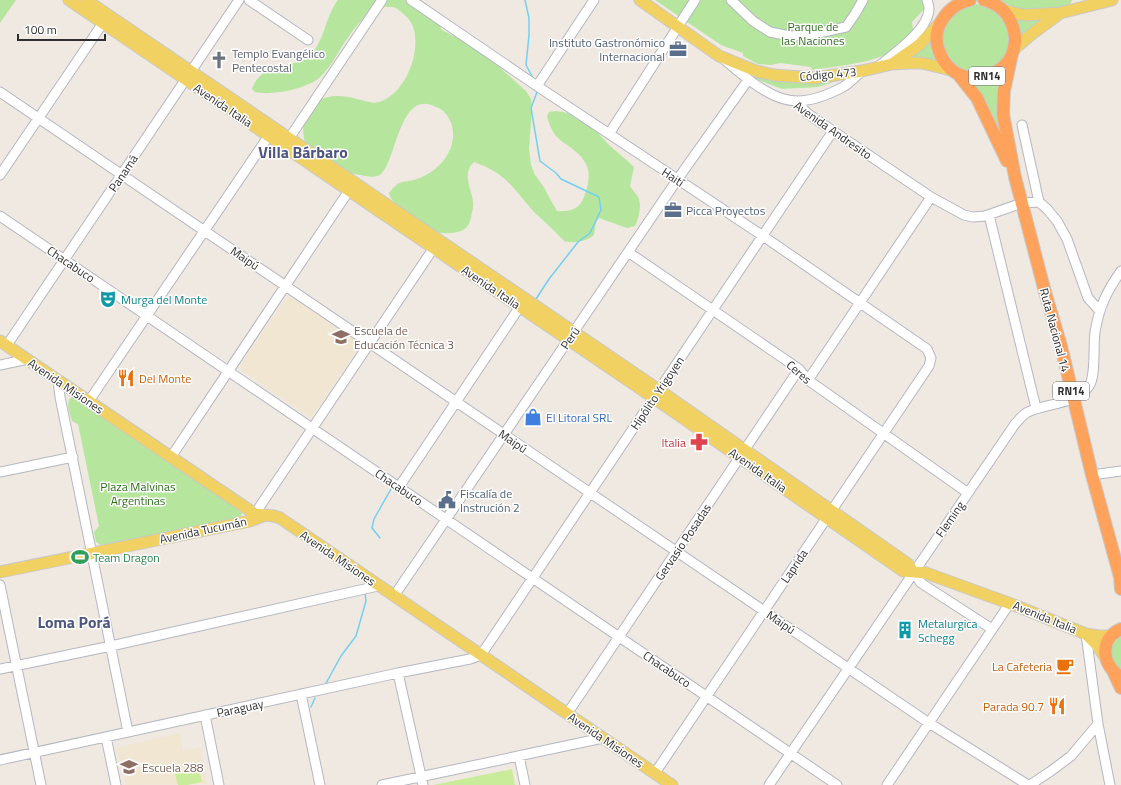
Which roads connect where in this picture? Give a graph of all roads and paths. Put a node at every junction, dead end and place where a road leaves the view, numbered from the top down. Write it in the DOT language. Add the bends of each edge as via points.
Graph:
graph roads {
  1 [pos="69,0"];
  2 [pos="86,0"];
  3 [pos="239,0"];
  4 [pos="249,0"];
  5 [pos="382,0"];
  6 [pos="411,0"];
  7 [pos="594,0"];
  8 [pos="640,0"];
  9 [pos="695,0"];
  10 [pos="731,0"];
  11 [pos="863,0"];
  12 [pos="927,0"];
  13 [pos="946,0"];
  14 [pos="970,0"];
  15 [pos="984,0"];
  16 [pos="1112,0"];
  17 [pos="997,5"];
  18 [pos="1060,13"];
  19 [pos="105,19"];
  20 [pos="942,20"];
  21 [pos="678,27"];
  22 [pos="308,40"];
  23 [pos="1012,53"];
  24 [pos="719,56"];
  25 [pos="892,64"];
  26 [pos="878,67"];
  27 [pos="862,71"];
  28 [pos="954,72"];
  29 [pos="188,76"];
  30 [pos="748,80"];
  31 [pos="537,86"];
  32 [pos="0,92"];
  33 [pos="796,101"];
  34 [pos="38,118"];
  35 [pos="1022,125"];
  36 [pos="271,132"];
  37 [pos="834,132"];
  38 [pos="609,134"];
  39 [pos="286,142"];
  40 [pos="0,175"];
  41 [pos="122,175"];
  42 [pos="1015,177"];
  43 [pos="677,180"];
  44 [pos="352,187"];
  45 [pos="931,197"];
  46 [pos="1039,202"];
  47 [pos="1022,203"];
  48 [pos="988,215"];
  49 [pos="0,216"];
  50 [pos="204,231"];
  51 [pos="763,236"];
  52 [pos="437,244"];
  53 [pos="628,252"];
  54 [pos="64,260"];
  55 [pos="1121,271"];
  56 [pos="286,286"];
  57 [pos="522,303"];
  58 [pos="859,303"];
  59 [pos="713,310"];
  60 [pos="1099,310"];
  61 [pos="147,316"];
  62 [pos="571,336"];
  63 [pos="3,343"];
  64 [pos="370,343"];
  65 [pos="932,358"];
  66 [pos="28,360"];
  67 [pos="0,365"];
  68 [pos="799,369"];
  69 [pos="228,371"];
  70 [pos="58,380"];
  71 [pos="808,380"];
  72 [pos="657,394"];
  73 [pos="1073,399"];
  74 [pos="89,401"];
  75 [pos="456,402"];
  76 [pos="1036,408"];
  77 [pos="312,428"];
  78 [pos="884,434"];
  79 [pos="504,435"];
  80 [pos="743,454"];
  81 [pos="73,457"];
  82 [pos="171,457"];
  83 [pos="1121,471"];
  84 [pos="0,472"];
  85 [pos="1092,475"];
  86 [pos="398,487"];
  87 [pos="590,493"];
  88 [pos="968,493"];
  89 [pos="829,514"];
  90 [pos="256,517"];
  91 [pos="446,519"];
  92 [pos="677,552"];
  93 [pos="92,553"];
  94 [pos="0,572"];
  95 [pos="913,572"];
  96 [pos="533,578"];
  97 [pos="1120,578"];
  98 [pos="0,585"];
  99 [pos="378,586"];
  100 [pos="1121,589"];
  101 [pos="394,596"];
  102 [pos="1010,603"];
  103 [pos="764,611"];
  104 [pos="992,629"];
  105 [pos="1118,629"];
  106 [pos="1086,634"];
  107 [pos="619,637"];
  108 [pos="111,646"];
  109 [pos="481,655"];
  110 [pos="1105,657"];
  111 [pos="16,665"];
  112 [pos="848,668"];
  113 [pos="0,669"];
  114 [pos="398,673"];
  115 [pos="1118,675"];
  116 [pos="1121,688"];
  117 [pos="301,694"];
  118 [pos="706,696"];
  119 [pos="567,714"];
  120 [pos="205,715"];
  121 [pos="929,723"];
  122 [pos="1098,724"];
  123 [pos="128,732"];
  124 [pos="106,737"];
  125 [pos="603,738"];
  126 [pos="34,752"];
  127 [pos="790,753"];
  128 [pos="519,756"];
  129 [pos="0,760"];
  130 [pos="654,773"];
  131 [pos="422,781"];
  132 [pos="41,785"];
  133 [pos="116,785"];
  134 [pos="219,785"];
  135 [pos="320,785"];
  136 [pos="382,785"];
  137 [pos="525,785"];
  138 [pos="672,785"];
  139 [pos="769,785"];
  140 [pos="837,785"];
  141 [pos="887,785"];
  142 [pos="1029,785"];
  143 [pos="1110,785"];
  1 -- 19 [label="main road, Avenida Italia"];
  2 -- 19 [label="main road, Avenida Italia"];
  3 -- 29 [label="street, Panamá"];
  4 -- 22 [label="street"];
  5 -- 39 [label="street"];
  6 -- 31 [label="street, Haití"];
  7 -- 31 [label="street"];
  8 -- 21 [label="main road, Avenida Andresito"];
  9 -- 21 [label="street"];
  10 -- 11 [label="street" via="753,21 770,32 790,36 809,35 846,27"];
  12 -- 26 [label="street" via="929,10 915,35"];
  13 -- 20 [label="highway, RN14"];
  14 -- 20 [label="highway" via="952,7"];
  15 -- 17 [label="highway"];
  16 -- 18 [label="main road"];
  17 -- 18 [label="main road" via="1024,15"];
  17 -- 23 [label="highway, RN14" via="1010,18 1014,28"];
  18 -- 23 [label="main road"];
  19 -- 29 [label="main road, Avenida Italia"];
  19 -- 34 [label="street"];
  20 -- 25 [label="main road" via="919,44"];
  20 -- 28 [label="highway, RN14" via="937,36 938,49 943,60"];
  21 -- 24 [label="main road, Avenida Andresito"];
  21 -- 38 [label="street"];
  23 -- 28 [label="highway, RN14" via="1003,67 981,78 969,78"];
  23 -- 42 [label="highway, Ruta Nacional 14 / RN14" via="1004,91 1003,114"];
  24 -- 27 [label="main road, Código 473" via="756,71 795,78"];
  24 -- 30 [label="street, Avenida Andresito"];
  25 -- 26 [label="main road, Código 473"];
  25 -- 28 [label="main road" via="922,63"];
  26 -- 27 [label="main road, Código 473"];
  27 -- 33 [label="street" via="844,86 824,96"];
  28 -- 42 [label="highway, Ruta Nacional 14 / RN14" via="980,103"];
  29 -- 36 [label="main road, Avenida Italia"];
  29 -- 41 [label="street, Panamá"];
  30 -- 33 [label="street, Avenida Andresito" via="779,98"];
  30 -- 43 [label="street, Perú"];
  31 -- 38 [label="street, Haití"];
  32 -- 34 [label="street, Maipú"];
  33 -- 37 [label="street, Avenida Andresito" via="807,113"];
  34 -- 40 [label="street"];
  34 -- 41 [label="street, Maipú"];
  35 -- 46 [label="street"];
  36 -- 39 [label="main road, Avenida Italia"];
  36 -- 50 [label="street"];
  37 -- 45 [label="street, Avenida Andresito"];
  37 -- 51 [label="street, Hipólito Yrigoyen"];
  38 -- 43 [label="street, Haití"];
  39 -- 44 [label="main road, Avenida Italia"];
  41 -- 50 [label="street, Maipú"];
  41 -- 54 [label="street, Panamá"];
  42 -- 47 [label="highway, Ruta Nacional 14 / RN14"];
  43 -- 51 [label="street, Haití"];
  43 -- 53 [label="street, Perú"];
  44 -- 52 [label="main road, Avenida Italia"];
  44 -- 56 [label="street"];
  45 -- 48 [label="street, Avenida Andresito" via="964,215"];
  45 -- 58 [label="street"];
  46 -- 47 [label="street, Avenida Andresito"];
  46 -- 60 [label="street" via="1057,221 1067,239 1088,298"];
  47 -- 48 [label="street, Avenida Andresito"];
  47 -- 73 [label="highway, Ruta Nacional 14 / RN14"];
  48 -- 76 [label="street"];
  49 -- 54 [label="street, Chacabuco"];
  50 -- 56 [label="street, Maipú"];
  50 -- 61 [label="street"];
  51 -- 58 [label="street, Haití"];
  51 -- 59 [label="street, Hipólito Yrigoyen"];
  52 -- 57 [label="main road, Avenida Italia"];
  52 -- 64 [label="street"];
  53 -- 59 [label="street, Ceres"];
  53 -- 62 [label="street, Perú"];
  54 -- 61 [label="street, Chacabuco"];
  54 -- 63 [label="street, Panamá"];
  55 -- 60 [label="street, Fleming"];
  56 -- 64 [label="street, Maipú"];
  56 -- 69 [label="street"];
  57 -- 62 [label="main road, Avenida Italia"];
  57 -- 75 [label="street"];
  58 -- 65 [label="street, Haití" via="927,349"];
  58 -- 71 [label="street"];
  59 -- 68 [label="street, Ceres"];
  59 -- 72 [label="street, Hipólito Yrigoyen"];
  60 -- 73 [label="street, Fleming" via="1089,386"];
  61 -- 69 [label="street, Chacabuco"];
  61 -- 74 [label="street"];
  62 -- 72 [label="main road, Avenida Italia"];
  62 -- 79 [label="street, Perú"];
  63 -- 66 [label="main road, Avenida Misiones"];
  64 -- 75 [label="street, Maipú"];
  64 -- 77 [label="street"];
  65 -- 78 [label="street, Laprida"];
  66 -- 67 [label="street"];
  66 -- 70 [label="main road, Avenida Misiones"];
  68 -- 71 [label="street, Ceres"];
  68 -- 80 [label="street, Gervasio Posadas"];
  69 -- 77 [label="street, Chacabuco"];
  69 -- 82 [label="street"];
  70 -- 74 [label="main road, Avenida Misiones"];
  70 -- 81 [label="street"];
  71 -- 78 [label="street, Ceres"];
  72 -- 80 [label="main road, Avenida Italia"];
  72 -- 87 [label="street, Hipólito Yrigoyen"];
  73 -- 76 [label="street, Fleming"];
  73 -- 85 [label="highway, Ruta Nacional 14 / RN14"];
  74 -- 82 [label="main road, Avenida Misiones"];
  75 -- 79 [label="street, Maipú"];
  75 -- 86 [label="street"];
  76 -- 88 [label="street, Fleming" via="1014,424"];
  77 -- 86 [label="street, Chacabuco"];
  77 -- 90 [label="street"];
  78 -- 88 [label="street, Ceres"];
  78 -- 89 [label="street, Laprida"];
  79 -- 87 [label="street, Maipú"];
  79 -- 91 [label="street, Perú"];
  80 -- 89 [label="main road, Avenida Italia"];
  80 -- 92 [label="street, Gervasio Posadas"];
  81 -- 84 [label="street"];
  81 -- 93 [label="street"];
  82 -- 90 [label="main road, Avenida Misiones"];
  83 -- 85 [label="street"];
  85 -- 97 [label="highway, Ruta Nacional 14 / RN14"];
  86 -- 91 [label="street, Chacabuco"];
  87 -- 92 [label="street, Maipú"];
  87 -- 96 [label="street, Hipólito Yrigoyen"];
  88 -- 95 [label="street, Fleming"];
  89 -- 95 [label="main road, Avenida Italia" via="908,564"];
  89 -- 103 [label="street, Laprida"];
  90 -- 93 [label="main road, Avenida Tucumán"];
  90 -- 99 [label="main road, Avenida Misiones" via="280,518"];
  91 -- 96 [label="street, Chacabuco"];
  91 -- 101 [label="street, Perú"];
  92 -- 103 [label="street, Maipú"];
  92 -- 107 [label="street, Gervasio Posadas"];
  93 -- 94 [label="main road, Avenida Tucumán"];
  93 -- 108 [label="street"];
  95 -- 102 [label="main road, Avenida Italia" via="926,573"];
  95 -- 104 [label="street, Avenida Italia" via="921,583"];
  95 -- 112 [label="street, Fleming"];
  96 -- 107 [label="street, Chacabuco"];
  96 -- 109 [label="street, Hipólito Yrigoyen"];
  97 -- 100 [label="highway, Ruta Nacional 14 / RN14"];
  98 -- 111 [label="street"];
  99 -- 101 [label="main road, Avenida Misiones"];
  99 -- 108 [label="street"];
  101 -- 109 [label="main road, Avenida Misiones"];
  102 -- 104 [label="street"];
  102 -- 106 [label="main road, Avenida Italia"];
  103 -- 112 [label="street, Maipú"];
  103 -- 118 [label="street, Laprida"];
  104 -- 121 [label="street"];
  105 -- 106 [label="main road, Avenida Italia" via="1099,636"];
  105 -- 110 [label="highway" via="1107,642"];
  106 -- 110 [label="main road, Avenida Italia"];
  106 -- 122 [label="street"];
  107 -- 118 [label="street, Chacabuco"];
  107 -- 119 [label="street, Gervasio Posadas"];
  108 -- 111 [label="street"];
  108 -- 123 [label="street"];
  109 -- 114 [label="street, Paraguay"];
  109 -- 119 [label="main road, Avenida Misiones"];
  110 -- 115 [label="highway" via="1110,668"];
  111 -- 113 [label="street"];
  111 -- 126 [label="street"];
  112 -- 121 [label="street, Maipú"];
  112 -- 127 [label="street, Fleming"];
  114 -- 117 [label="street, Paraguay"];
  114 -- 131 [label="street"];
  115 -- 116 [label="highway"];
  117 -- 120 [label="street, Paraguay"];
  117 -- 135 [label="street"];
  118 -- 127 [label="street, Chacabuco"];
  118 -- 130 [label="street, Laprida"];
  119 -- 125 [label="main road, Avenida Misiones"];
  120 -- 123 [label="street, Paraguay"];
  120 -- 134 [label="street"];
  121 -- 141 [label="street"];
  121 -- 142 [label="street, Maipú"];
  122 -- 142 [label="street" via="1071,756 1052,772"];
  122 -- 143 [label="street"];
  123 -- 124 [label="street, Paraguay"];
  124 -- 126 [label="street, Paraguay"];
  124 -- 133 [label="street"];
  125 -- 128 [label="street"];
  125 -- 130 [label="main road, Avenida Misiones"];
  126 -- 129 [label="street, Paraguay"];
  126 -- 132 [label="street"];
  127 -- 139 [label="street, Fleming"];
  127 -- 140 [label="street, Chacabuco"];
  128 -- 131 [label="street"];
  128 -- 137 [label="street"];
  130 -- 138 [label="main road, Avenida Misiones"];
  131 -- 136 [label="street"];
}
